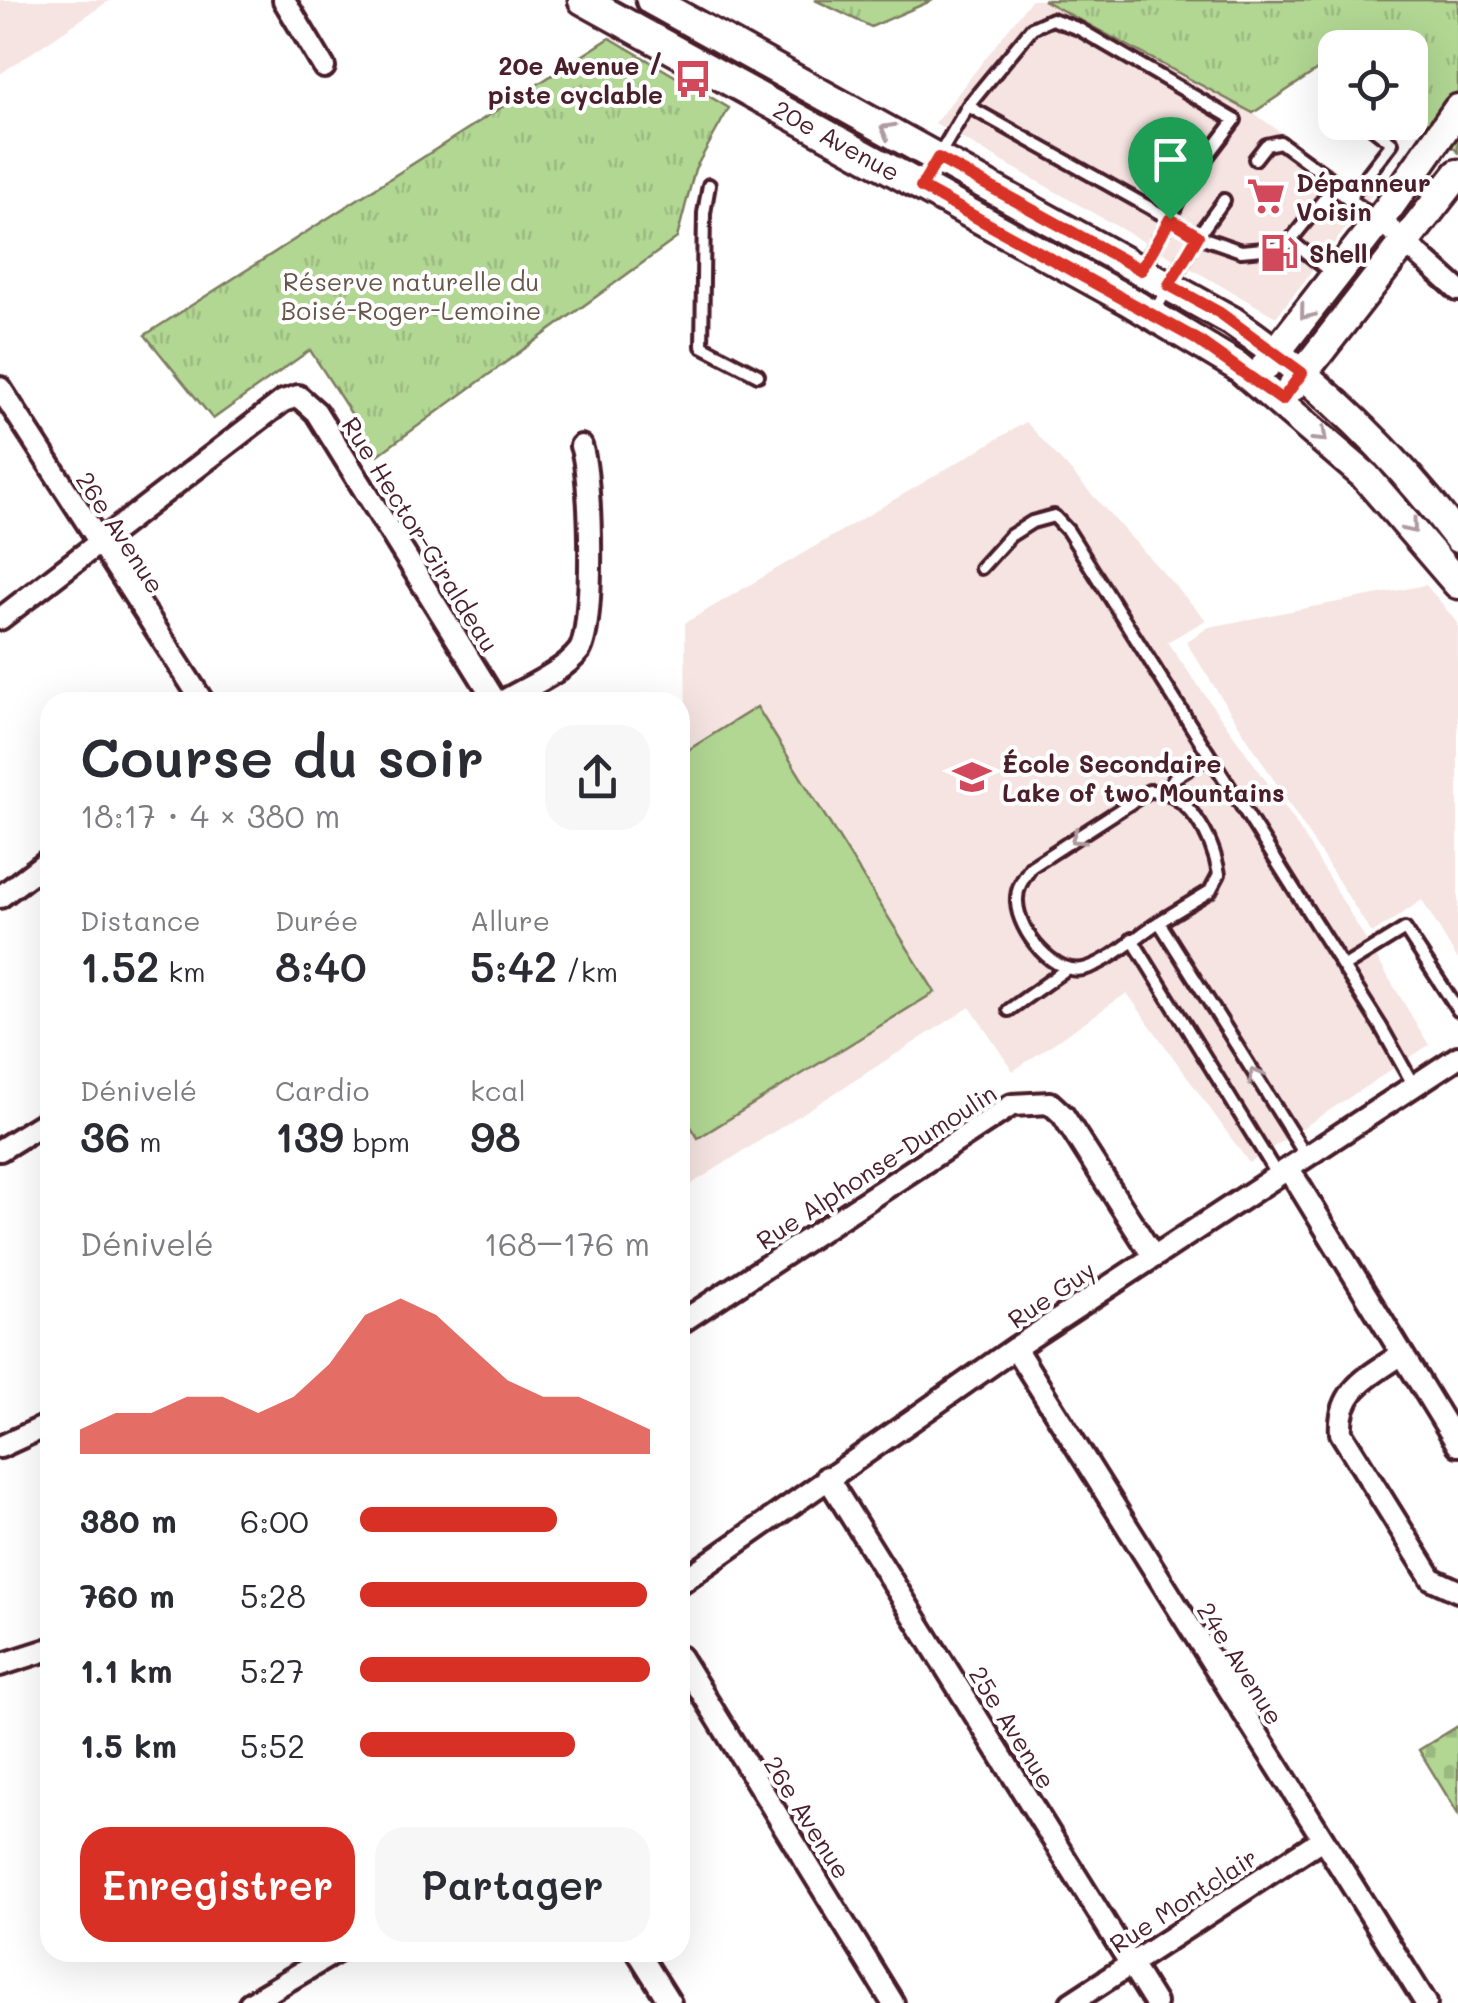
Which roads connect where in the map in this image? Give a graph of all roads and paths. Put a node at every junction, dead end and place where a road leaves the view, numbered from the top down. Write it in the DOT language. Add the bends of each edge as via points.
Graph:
graph roads {
  1 [pos="284,0"];
  2 [pos="583,0"];
  3 [pos="651,0"];
  4 [pos="324,67"];
  5 [pos="968,106"];
  6 [pos="1458,109"];
  7 [pos="1387,140"];
  8 [pos="938,158"];
  9 [pos="1254,159"];
  10 [pos="1458,174"];
  11 [pos="710,185"];
  12 [pos="921,187"];
  13 [pos="1333,188"];
  14 [pos="1224,200"];
  15 [pos="1348,200"];
  16 [pos="1170,219"];
  17 [pos="1380,220"];
  18 [pos="1198,236"];
  19 [pos="1290,240"];
  20 [pos="1407,242"];
  21 [pos="1141,270"];
  22 [pos="1335,276"];
  23 [pos="1169,285"];
  24 [pos="1458,290"];
  25 [pos="1153,314"];
  26 [pos="1276,352"];
  27 [pos="1302,373"];
  28 [pos="758,375"];
  29 [pos="1256,378"];
  30 [pos="0,388"];
  31 [pos="1282,400"];
  32 [pos="581,446"];
  33 [pos="1458,538"];
  34 [pos="98,544"];
  35 [pos="980,568"];
  36 [pos="1458,584"];
  37 [pos="0,619"];
  38 [pos="196,692"];
  39 [pos="493,692"];
  40 [pos="516,692"];
  41 [pos="1209,756"];
  42 [pos="1168,790"];
  43 [pos="40,867"];
  44 [pos="0,897"];
  45 [pos="1159,922"];
  46 [pos="1132,939"];
  47 [pos="1344,967"];
  48 [pos="1065,970"];
  49 [pos="1010,1010"];
  50 [pos="1458,1010"];
  51 [pos="1458,1057"];
  52 [pos="1414,1086"];
  53 [pos="40,1125"];
  54 [pos="0,1150"];
  55 [pos="1291,1167"];
  56 [pos="1154,1256"];
  57 [pos="690,1317"];
  58 [pos="1014,1348"];
  59 [pos="1402,1354"];
  60 [pos="40,1429"];
  61 [pos="1458,1445"];
  62 [pos="0,1447"];
  63 [pos="827,1477"];
  64 [pos="690,1576"];
  65 [pos="1458,1591"];
  66 [pos="40,1651"];
  67 [pos="0,1665"];
  68 [pos="690,1673"];
  69 [pos="1322,1839"];
  70 [pos="319,1962"];
  71 [pos="644,1962"];
  72 [pos="1131,1964"];
  73 [pos="250,2003"];
  74 [pos="670,2003"];
  75 [pos="893,2003"];
  76 [pos="1071,2003"];
  77 [pos="1156,2003"];
  78 [pos="1426,2003"];
  1 -- 4 [label="street"];
  2 -- 12 [label="street, 20e Avenue"];
  8 -- 3 [label="street, 20e Avenue, one-way"];
  5 -- 8 [label="lane"];
  5 -- 16 [label="lane"];
  5 -- 16 [label="lane" via="1038,22 1060,20 1080,29 1235,120 1184,187"];
  6 -- 17 [label="street"];
  7 -- 15 [label="lane" via="1392,144"];
  8 -- 12 [label="lane"];
  8 -- 21 [label="street, 20e Avenue"];
  9 -- 13 [label="lane" via="1266,145 1280,142 1328,177"];
  10 -- 20 [label="street"];
  11 -- 28 [label="lane" via="702,346"];
  12 -- 25 [label="street, 20e Avenue"];
  13 -- 15 [label="lane"];
  13 -- 19 [label="lane"];
  14 -- 18 [label="lane"];
  15 -- 17 [label="lane"];
  16 -- 18 [label="lane"];
  16 -- 21 [label="lane"];
  17 -- 20 [label="street"];
  17 -- 22 [label="street"];
  18 -- 19 [label="lane" via="1241,250 1285,247"];
  18 -- 23 [label="lane"];
  19 -- 22 [label="lane"];
  20 -- 24 [label="street"];
  20 -- 27 [label="street"];
  21 -- 23 [label="street, 20e Avenue"];
  22 -- 26 [label="street, one-way"];
  23 -- 25 [label="lane"];
  23 -- 26 [label="street, 20e Avenue"];
  25 -- 29 [label="street, 20e Avenue"];
  26 -- 27 [label="street, 20e Avenue"];
  26 -- 29 [label="street"];
  27 -- 31 [label="street"];
  27 -- 33 [label="street, 20e Avenue" via="1401,467"];
  29 -- 31 [label="street, 20e Avenue"];
  30 -- 34 [label="street, 26e Avenue"];
  31 -- 36 [label="street, 20e Avenue, one-way" via="1365,476"];
  32 -- 40 [label="street" via="590,486 584,640 566,662"];
  34 -- 37 [label="street"];
  34 -- 38 [label="street, 26e Avenue"];
  34 -- 39 [label="street, Rue Hector-Giraldeau" via="298,396 316,412"];
  35 -- 41 [label="lane" via="1010,536 1054,516"];
  41 -- 42 [label="lane" via="1174,778"];
  41 -- 47 [label="lane"];
  42 -- 45 [label="lane" via="1200,827 1220,874 1210,890"];
  42 -- 48 [label="lane, one-way" via="1149,792 1030,867 1018,885 1016,906 1046,959"];
  43 -- 44 [label="street"];
  45 -- 46 [label="lane"];
  55 -- 45 [label="lane, one-way"];
  46 -- 48 [label="lane" via="1087,968"];
  46 -- 55 [label="lane"];
  47 -- 50 [label="lane" via="1405,929"];
  47 -- 52 [label="lane"];
  48 -- 49 [label="lane"];
  51 -- 52 [label="street, Rue Guy"];
  52 -- 55 [label="street, Rue Guy"];
  53 -- 54 [label="street"];
  55 -- 56 [label="street, Rue Guy"];
  55 -- 59 [label="street"];
  56 -- 57 [label="street, Rue Alphonse-Dumoulin" via="1062,1115 1050,1103 1012,1105"];
  56 -- 58 [label="street, Rue Guy"];
  58 -- 63 [label="street, Rue Guy"];
  58 -- 69 [label="street, 24e Avenue"];
  59 -- 61 [label="street"];
  59 -- 65 [label="street" via="1352,1388 1340,1412 1341,1432 1432,1580"];
  60 -- 62 [label="street"];
  63 -- 64 [label="street, Rue Guy"];
  63 -- 72 [label="street, 25e Avenue"];
  66 -- 67 [label="street"];
  68 -- 75 [label="street, 26e Avenue"];
  69 -- 72 [label="street, Rue Montclair"];
  69 -- 78 [label="street, 24e Avenue"];
  70 -- 73 [label="street"];
  71 -- 74 [label="street"];
  72 -- 76 [label="street, Rue Montclair"];
  72 -- 77 [label="street, 25e Avenue"];
}
